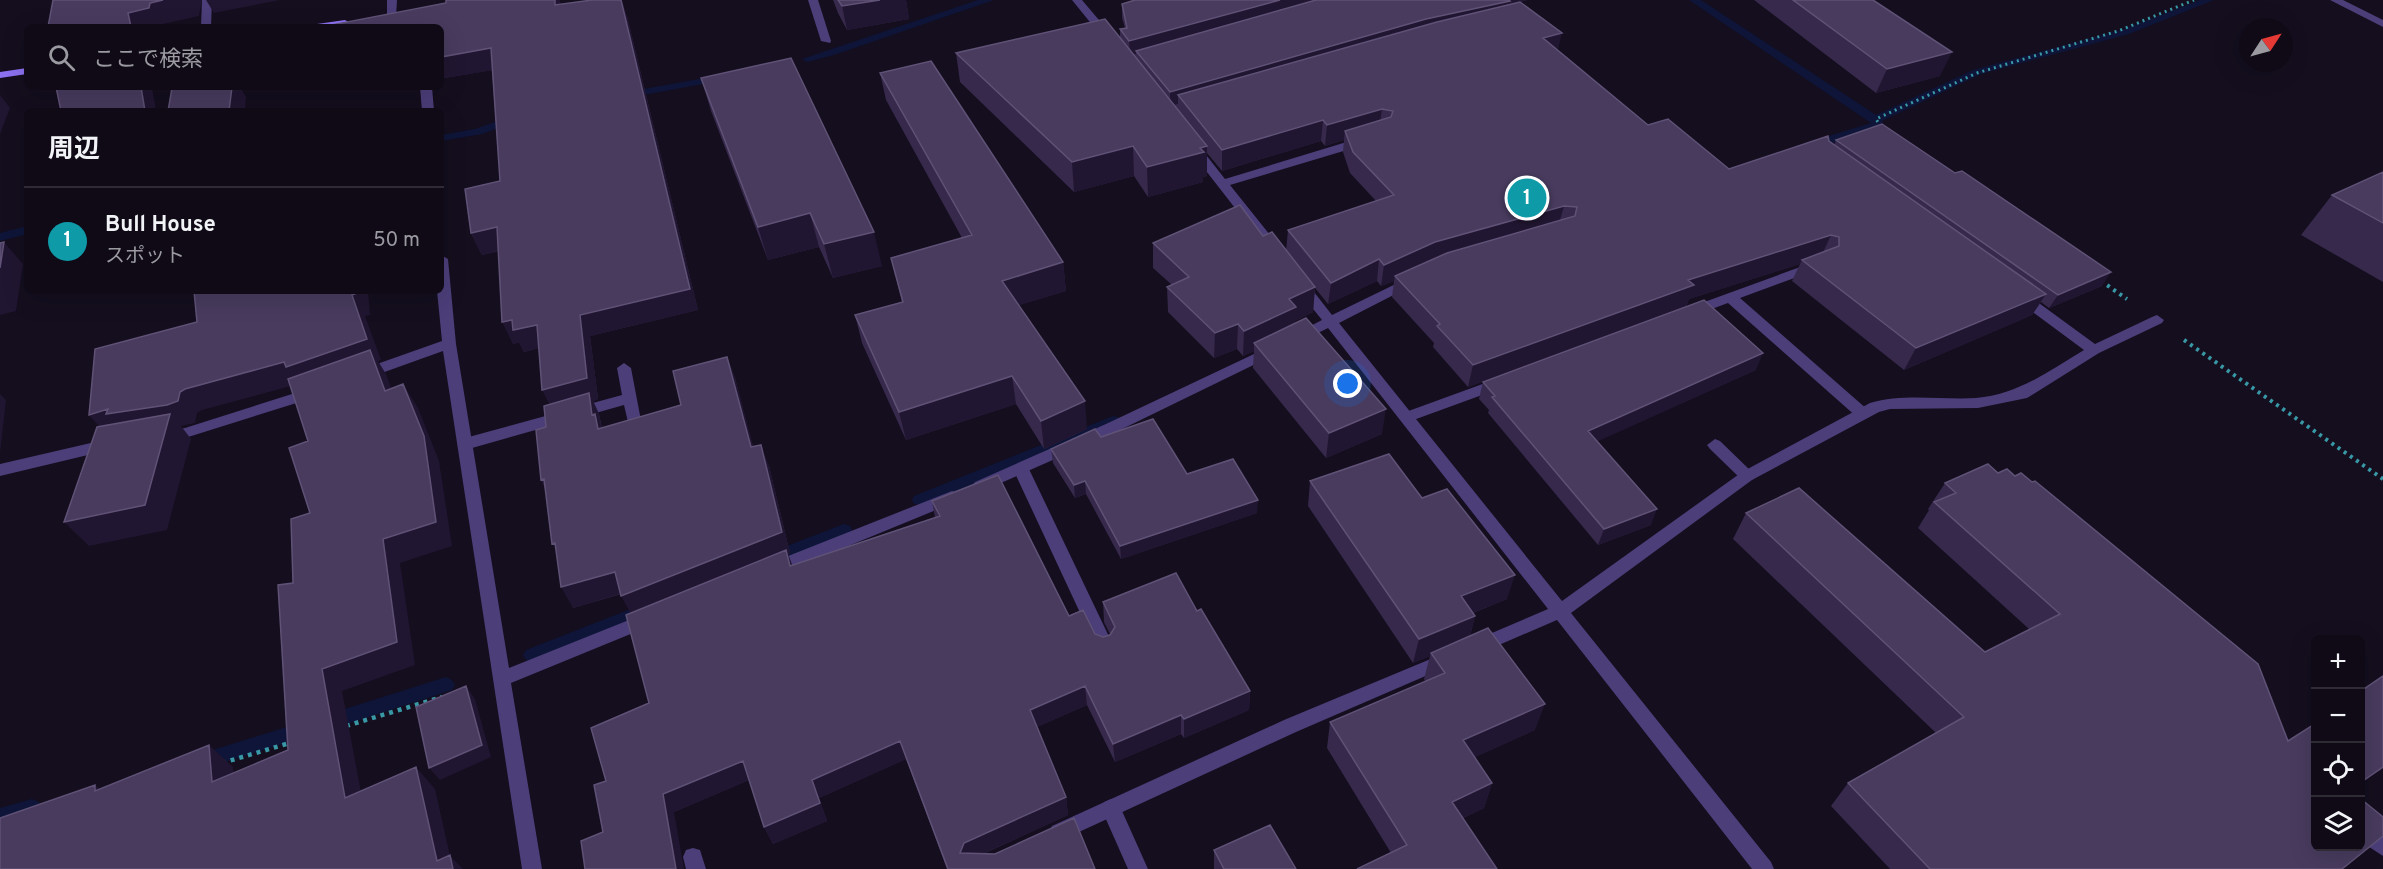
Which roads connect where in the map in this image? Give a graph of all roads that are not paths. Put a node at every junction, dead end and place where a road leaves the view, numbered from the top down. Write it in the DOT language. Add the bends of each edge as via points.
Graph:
graph roads {
  1 [pos="207,0"];
  2 [pos="392,0"];
  3 [pos="813,0"];
  4 [pos="1077,0"];
  5 [pos="2335,0"];
  6 [pos="392,16"];
  7 [pos="353,22"];
  8 [pos="206,24"];
  9 [pos="339,24"];
  10 [pos="2383,24"];
  11 [pos="826,41"];
  12 [pos="1114,44"];
  13 [pos="24,71"];
  14 [pos="0,75"];
  15 [pos="426,90"];
  16 [pos="428,108"];
  17 [pos="1373,138"];
  18 [pos="1188,140"];
  19 [pos="1222,184"];
  20 [pos="1822,263"];
  21 [pos="1428,273"];
  22 [pos="2007,288"];
  23 [pos="444,291"];
  24 [pos="1730,297"];
  25 [pos="1675,318"];
  26 [pos="2157,320"];
  27 [pos="1332,322"];
  28 [pos="449,344"];
  29 [pos="2094,350"];
  30 [pos="624,368"];
  31 [pos="347,380"];
  32 [pos="1508,380"];
  33 [pos="325,388"];
  34 [pos="630,398"];
  35 [pos="1863,414"];
  36 [pos="1408,417"];
  37 [pos="636,431"];
  38 [pos="151,439"];
  39 [pos="128,442"];
  40 [pos="465,444"];
  41 [pos="1715,445"];
  42 [pos="1021,469"];
  43 [pos="0,470"];
  44 [pos="1747,476"];
  45 [pos="756,576"];
  46 [pos="1561,611"];
  47 [pos="667,612"];
  48 [pos="1105,646"];
  49 [pos="501,679"];
  50 [pos="1111,808"];
  51 [pos="2365,832"];
  52 [pos="1039,841"];
  53 [pos="2383,847"];
  54 [pos="532,869"];
  55 [pos="1138,869"];
  56 [pos="1764,869"];
  1 -- 8 [label="street"];
  2 -- 6 [label="street"];
  3 -- 11 [label="street"];
  4 -- 12 [label="street"];
  5 -- 10 [label="street"];
  7 -- 9 [label="main road"];
  13 -- 14 [label="main road"];
  15 -- 16 [label="street"];
  17 -- 19 [label="street"];
  18 -- 19 [label="street"];
  19 -- 27 [label="street"];
  20 -- 24 [label="street"];
  21 -- 27 [label="street"];
  22 -- 29 [label="street"];
  23 -- 28 [label="street"];
  24 -- 25 [label="street"];
  24 -- 35 [label="street"];
  26 -- 29 [label="street"];
  27 -- 36 [label="street"];
  27 -- 42 [label="street"];
  28 -- 31 [label="street"];
  28 -- 40 [label="street"];
  29 -- 35 [label="street" via="2022,394 1978,403 1890,404"];
  30 -- 34 [label="street"];
  32 -- 36 [label="street"];
  33 -- 38 [label="street" via="185,433"];
  34 -- 37 [label="street"];
  34 -- 40 [label="street"];
  35 -- 44 [label="street"];
  36 -- 46 [label="street"];
  39 -- 43 [label="street"];
  40 -- 49 [label="street"];
  41 -- 44 [label="street"];
  42 -- 45 [label="street"];
  42 -- 48 [label="street"];
  44 -- 46 [label="street"];
  46 -- 50 [label="street" via="1290,726"];
  46 -- 56 [label="street"];
  47 -- 49 [label="street"];
  49 -- 54 [label="street"];
  50 -- 52 [label="street"];
  50 -- 55 [label="street"];
  51 -- 53 [label="street"];
}
